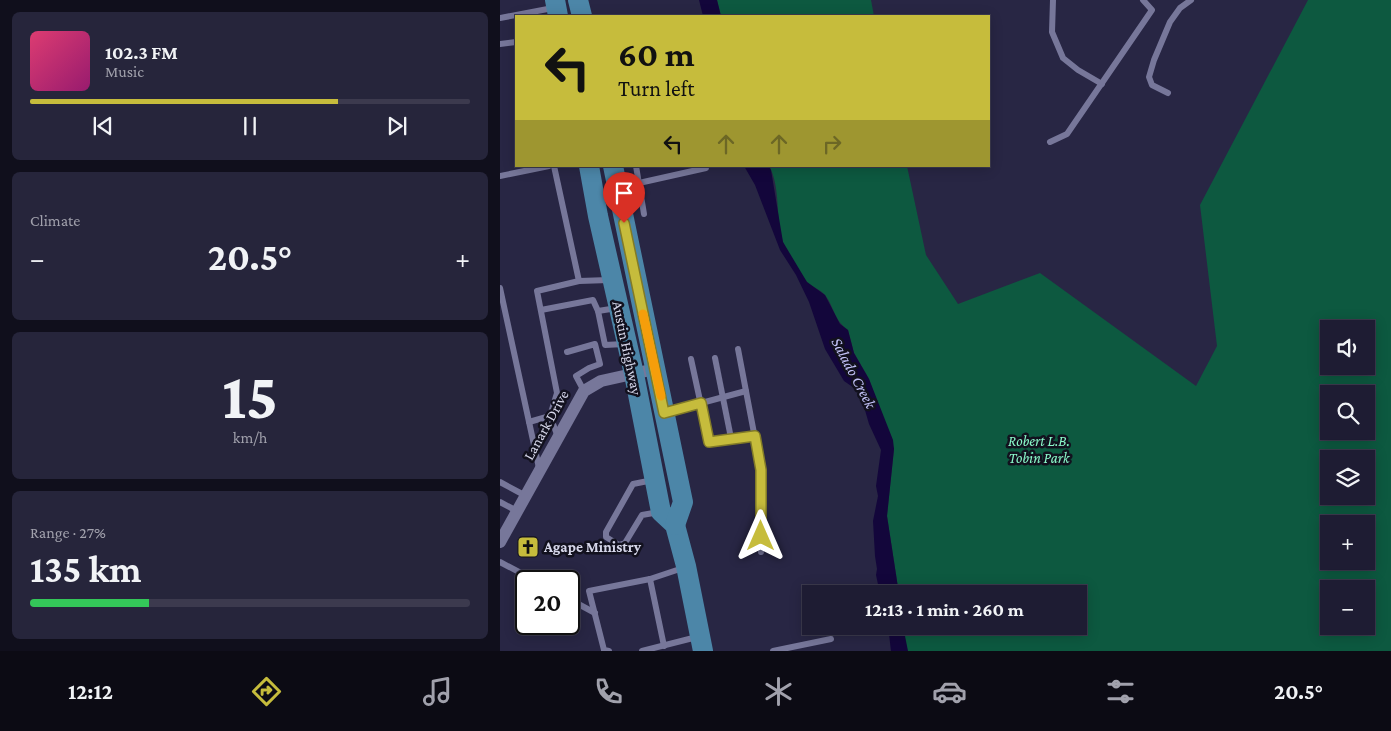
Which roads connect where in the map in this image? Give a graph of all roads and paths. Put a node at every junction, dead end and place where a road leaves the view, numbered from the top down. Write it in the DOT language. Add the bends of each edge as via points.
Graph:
graph roads {
  1 [pos="578,0"];
  2 [pos="1053,0"];
  3 [pos="1143,0"];
  4 [pos="1191,0"];
  5 [pos="556,8"];
  6 [pos="515,15"];
  7 [pos="517,15"];
  8 [pos="582,15"];
  9 [pos="500,18"];
  10 [pos="515,42"];
  11 [pos="500,44"];
  12 [pos="1102,84"];
  13 [pos="1168,93"];
  14 [pos="1050,142"];
  15 [pos="544,167"];
  16 [pos="554,167"];
  17 [pos="589,167"];
  18 [pos="613,167"];
  19 [pos="636,167"];
  20 [pos="706,167"];
  21 [pos="500,176"];
  22 [pos="638,183"];
  23 [pos="641,200"];
  24 [pos="620,205"];
  25 [pos="644,214"];
  26 [pos="612,280"];
  27 [pos="579,281"];
  28 [pos="500,288"];
  29 [pos="619,308"];
  30 [pos="541,310"];
  31 [pos="598,311"];
  32 [pos="627,344"];
  33 [pos="738,349"];
  34 [pos="567,352"];
  35 [pos="715,358"];
  36 [pos="691,359"];
  37 [pos="655,369"];
  38 [pos="634,374"];
  39 [pos="584,391"];
  40 [pos="746,391"];
  41 [pos="724,397"];
  42 [pos="701,403"];
  43 [pos="664,413"];
  44 [pos="550,416"];
  45 [pos="529,422"];
  46 [pos="755,436"];
  47 [pos="558,437"];
  48 [pos="731,438"];
  49 [pos="540,471"];
  50 [pos="654,480"];
  51 [pos="500,482"];
  52 [pos="526,496"];
  53 [pos="500,502"];
  54 [pos="517,511"];
  55 [pos="668,518"];
  56 [pos="500,542"];
  57 [pos="761,552"];
  58 [pos="500,562"];
  59 [pos="686,566"];
  60 [pos="515,570"];
  61 [pos="650,579"];
  62 [pos="580,605"];
  63 [pos="595,613"];
  64 [pos="831,639"];
  65 [pos="702,644"];
  66 [pos="664,646"];
  67 [pos="609,651"];
  68 [pos="642,651"];
  69 [pos="773,651"];
  1 -- 8 [label="main road"];
  2 -- 12 [label="lane" via="1052,32 1063,58"];
  3 -- 12 [label="lane" via="1152,10"];
  4 -- 13 [label="lane" via="1170,22 1149,77 1152,85"];
  5 -- 7 [label="lane"];
  6 -- 9 [label="lane"];
  10 -- 11 [label="lane"];
  12 -- 14 [label="lane" via="1067,134"];
  15 -- 21 [label="lane"];
  16 -- 27 [label="lane"];
  17 -- 26 [label="main road, Austin Highway"];
  18 -- 24 [label="main road, Austin Highway"];
  19 -- 22 [label="lane"];
  20 -- 22 [label="lane"];
  22 -- 23 [label="lane"];
  23 -- 24 [label="lane"];
  23 -- 25 [label="lane"];
  24 -- 37 [label="main road, Austin Highway"];
  26 -- 27 [label="lane"];
  26 -- 29 [label="main road, Austin Highway"];
  27 -- 30 [label="lane" via="538,291"];
  28 -- 45 [label="lane"];
  29 -- 31 [label="lane"];
  29 -- 32 [label="main road, Austin Highway"];
  30 -- 31 [label="lane" via="593,300"];
  30 -- 44 [label="lane" via="557,393"];
  31 -- 32 [label="lane" via="605,345"];
  32 -- 38 [label="main road, Austin Highway"];
  33 -- 40 [label="lane"];
  34 -- 39 [label="lane" via="595,344 600,364 576,376"];
  35 -- 41 [label="lane"];
  36 -- 42 [label="lane"];
  37 -- 38 [label="street, Lanark Drive"];
  37 -- 43 [label="main road, Austin Highway"];
  38 -- 39 [label="street, Lanark Drive" via="602,381"];
  38 -- 50 [label="main road, Austin Highway"];
  39 -- 47 [label="street, Lanark Drive"];
  40 -- 41 [label="lane"];
  40 -- 46 [label="lane"];
  41 -- 42 [label="lane"];
  41 -- 48 [label="lane"];
  42 -- 43 [label="lane"];
  42 -- 48 [label="lane" via="709,442"];
  43 -- 55 [label="main road, Austin Highway" via="683,502"];
  44 -- 45 [label="lane"];
  44 -- 47 [label="lane"];
  45 -- 49 [label="lane"];
  46 -- 48 [label="lane"];
  46 -- 57 [label="lane" via="761,470"];
  47 -- 49 [label="street, Lanark Drive"];
  49 -- 52 [label="street, Lanark Drive"];
  50 -- 55 [label="main road, Austin Highway"];
  50 -- 55 [label="lane" via="633,484 606,537 619,545 625,543 642,516"];
  51 -- 52 [label="lane"];
  52 -- 54 [label="street, Lanark Drive"];
  53 -- 54 [label="lane"];
  54 -- 56 [label="street, Lanark Drive"];
  55 -- 59 [label="main road, Austin Highway"];
  58 -- 60 [label="lane"];
  59 -- 61 [label="lane"];
  59 -- 65 [label="main road, Austin Highway"];
  61 -- 63 [label="lane" via="589,591"];
  61 -- 66 [label="lane"];
  62 -- 63 [label="lane"];
  63 -- 67 [label="lane" via="604,650"];
  64 -- 69 [label="lane"];
  65 -- 66 [label="lane"];
  66 -- 68 [label="lane"];
}
